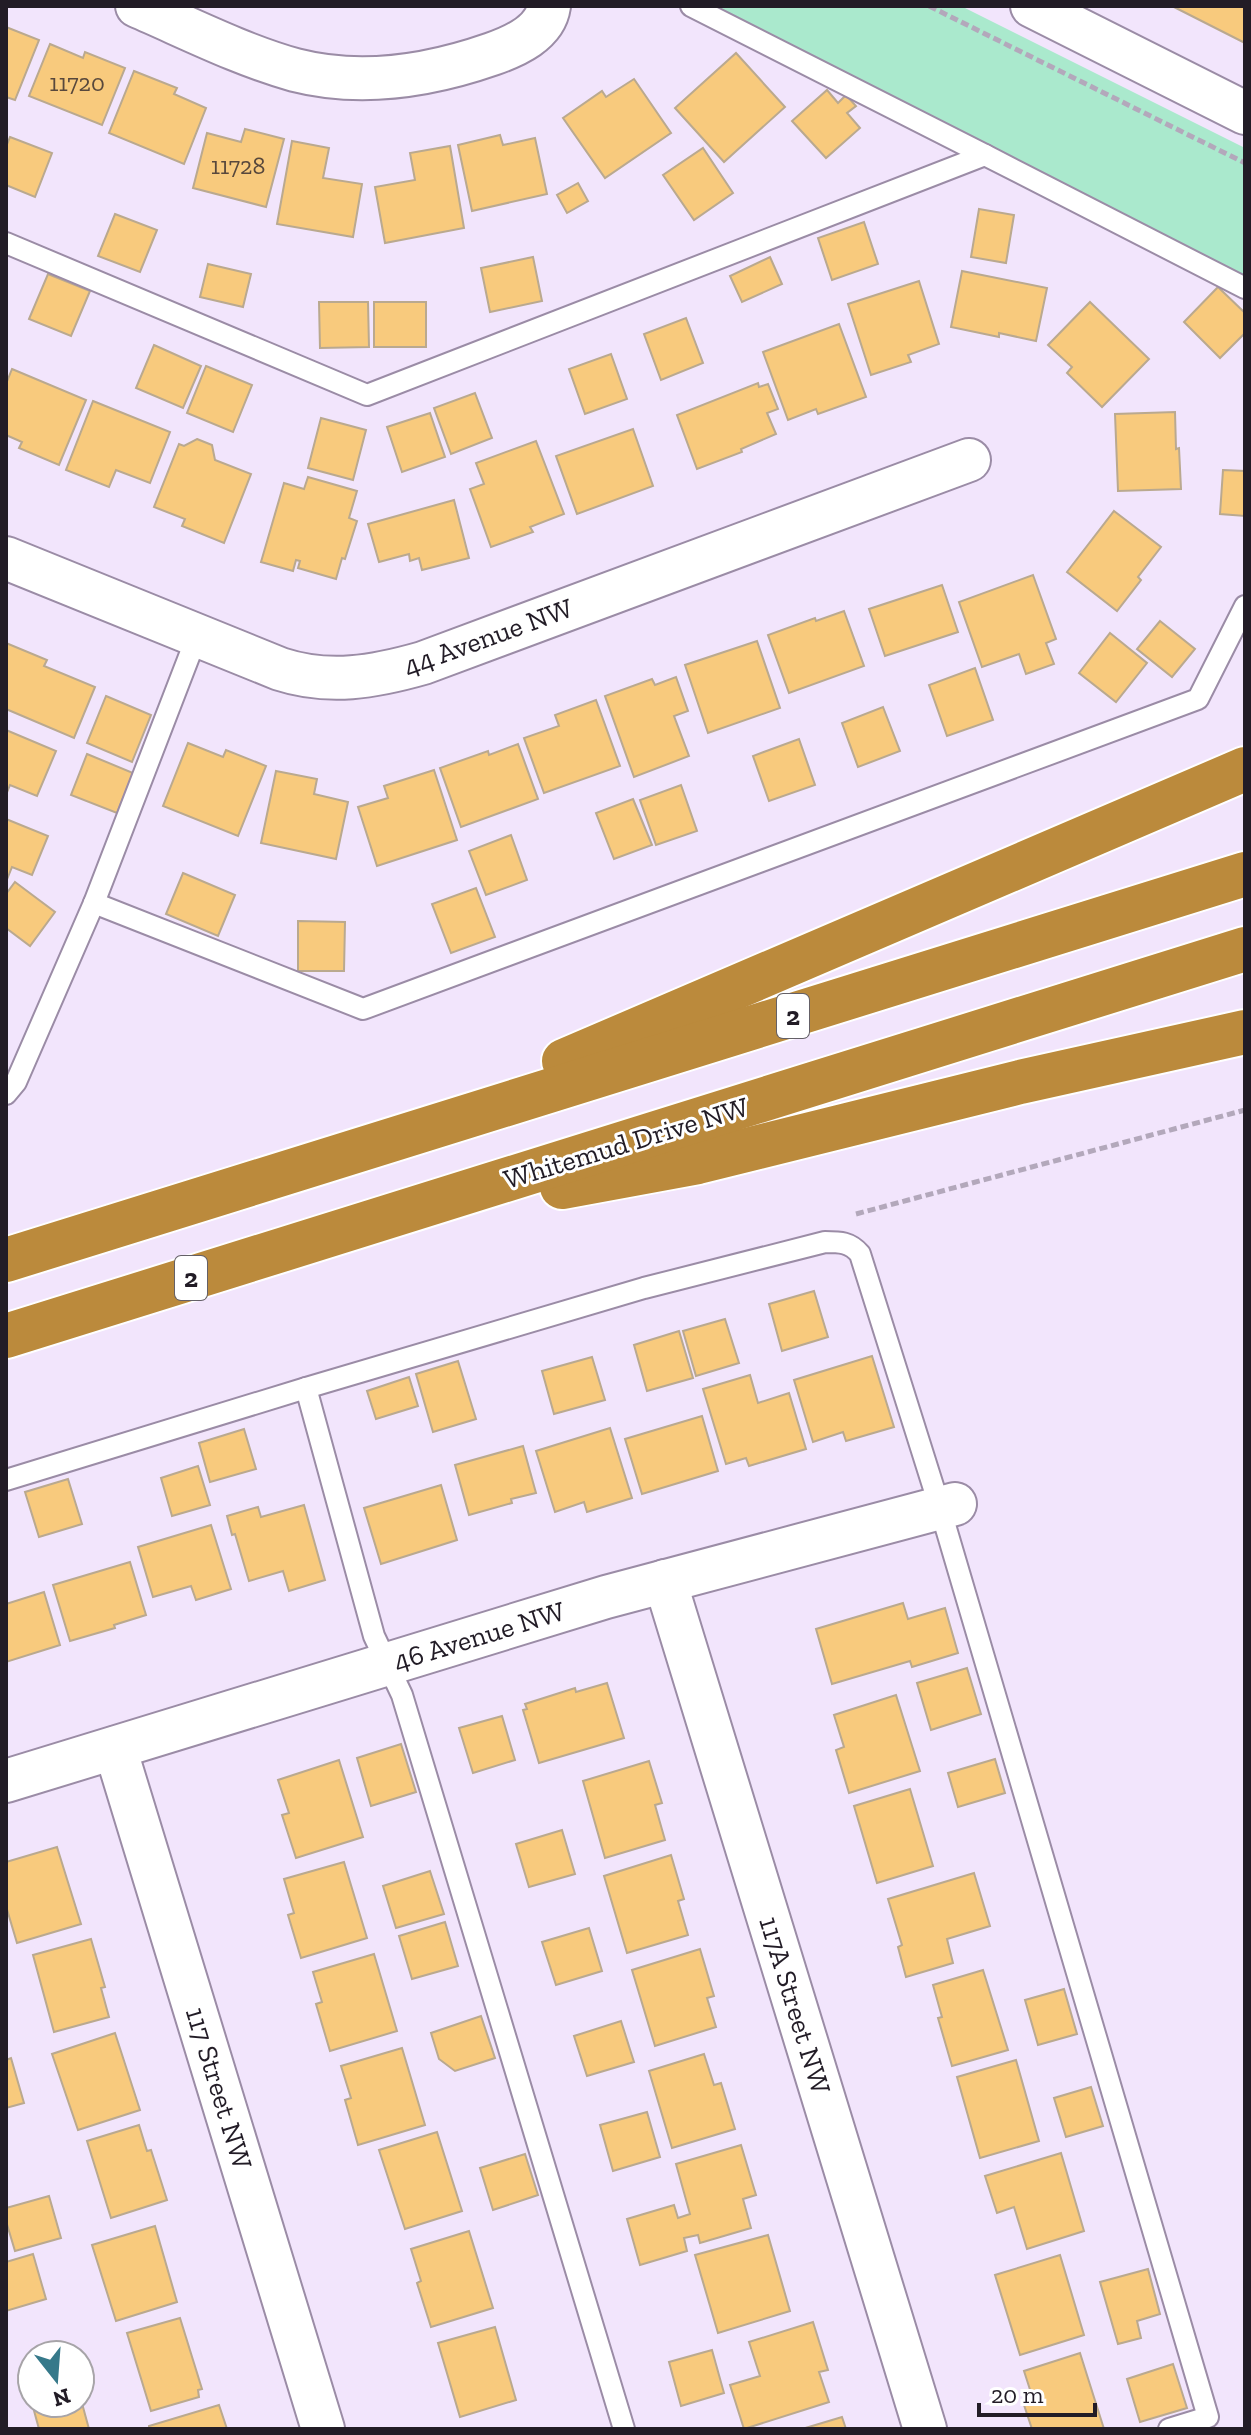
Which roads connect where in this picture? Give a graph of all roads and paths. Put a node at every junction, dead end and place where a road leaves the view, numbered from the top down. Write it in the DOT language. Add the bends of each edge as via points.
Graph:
graph roads {
  1 [pos="137,6"];
  2 [pos="549,6"];
  3 [pos="691,6"];
  4 [pos="929,6"];
  5 [pos="1032,6"];
  6 [pos="1245,113"];
  7 [pos="985,155"];
  8 [pos="1245,163"];
  9 [pos="6,243"];
  10 [pos="1245,288"];
  11 [pos="969,460"];
  12 [pos="6,558"];
  13 [pos="1245,606"];
  14 [pos="197,636"];
  15 [pos="1245,769"];
  16 [pos="1245,874"];
  17 [pos="94,903"];
  18 [pos="1245,949"];
  19 [pos="1245,1032"];
  20 [pos="6,1094"];
  21 [pos="1245,1110"];
  22 [pos="341,1157"];
  23 [pos="863,1213"];
  24 [pos="375,1221"];
  25 [pos="6,1260"];
  26 [pos="6,1336"];
  27 [pos="306,1388"];
  28 [pos="6,1480"];
  29 [pos="948,1506"];
  30 [pos="665,1581"];
  31 [pos="387,1664"];
  32 [pos="115,1748"];
  33 [pos="6,1781"];
  34 [pos="323,2429"];
  35 [pos="624,2429"];
  36 [pos="925,2429"];
  37 [pos="1169,2429"];
  1 -- 2 [label="street" via="296,70 380,78 425,73 502,50 531,36 543,24"];
  3 -- 7 [label="lane"];
  4 -- 8 [label="path"];
  5 -- 6 [label="street"];
  7 -- 9 [label="lane" via="367,395"];
  7 -- 10 [label="lane"];
  11 -- 14 [label="street, 44 Avenue NW" via="387,673 341,679 300,675"];
  12 -- 14 [label="street, 44 Avenue NW"];
  13 -- 17 [label="lane" via="1198,699 363,1009"];
  14 -- 17 [label="lane"];
  15 -- 22 [label="highway"];
  16 -- 22 [label="highway, 2"];
  17 -- 20 [label="lane" via="16,1082"];
  18 -- 24 [label="highway, Whitemud Drive NW / 2"];
  19 -- 24 [label="highway" via="698,1162"];
  21 -- 23 [label="path"];
  22 -- 25 [label="highway, 2"];
  24 -- 26 [label="highway, Whitemud Drive NW / 2"];
  27 -- 28 [label="lane"];
  27 -- 29 [label="lane" via="644,1288 825,1242 845,1242 860,1254"];
  27 -- 31 [label="lane" via="374,1636"];
  29 -- 30 [label="street, 46 Avenue NW"];
  29 -- 37 [label="lane" via="1208,2417"];
  30 -- 31 [label="street, 46 Avenue NW"];
  30 -- 36 [label="street, 117A Street NW"];
  31 -- 32 [label="street, 46 Avenue NW"];
  31 -- 35 [label="lane" via="407,1710"];
  32 -- 33 [label="street, 46 Avenue NW"];
  32 -- 34 [label="street, 117 Street NW"];
}
